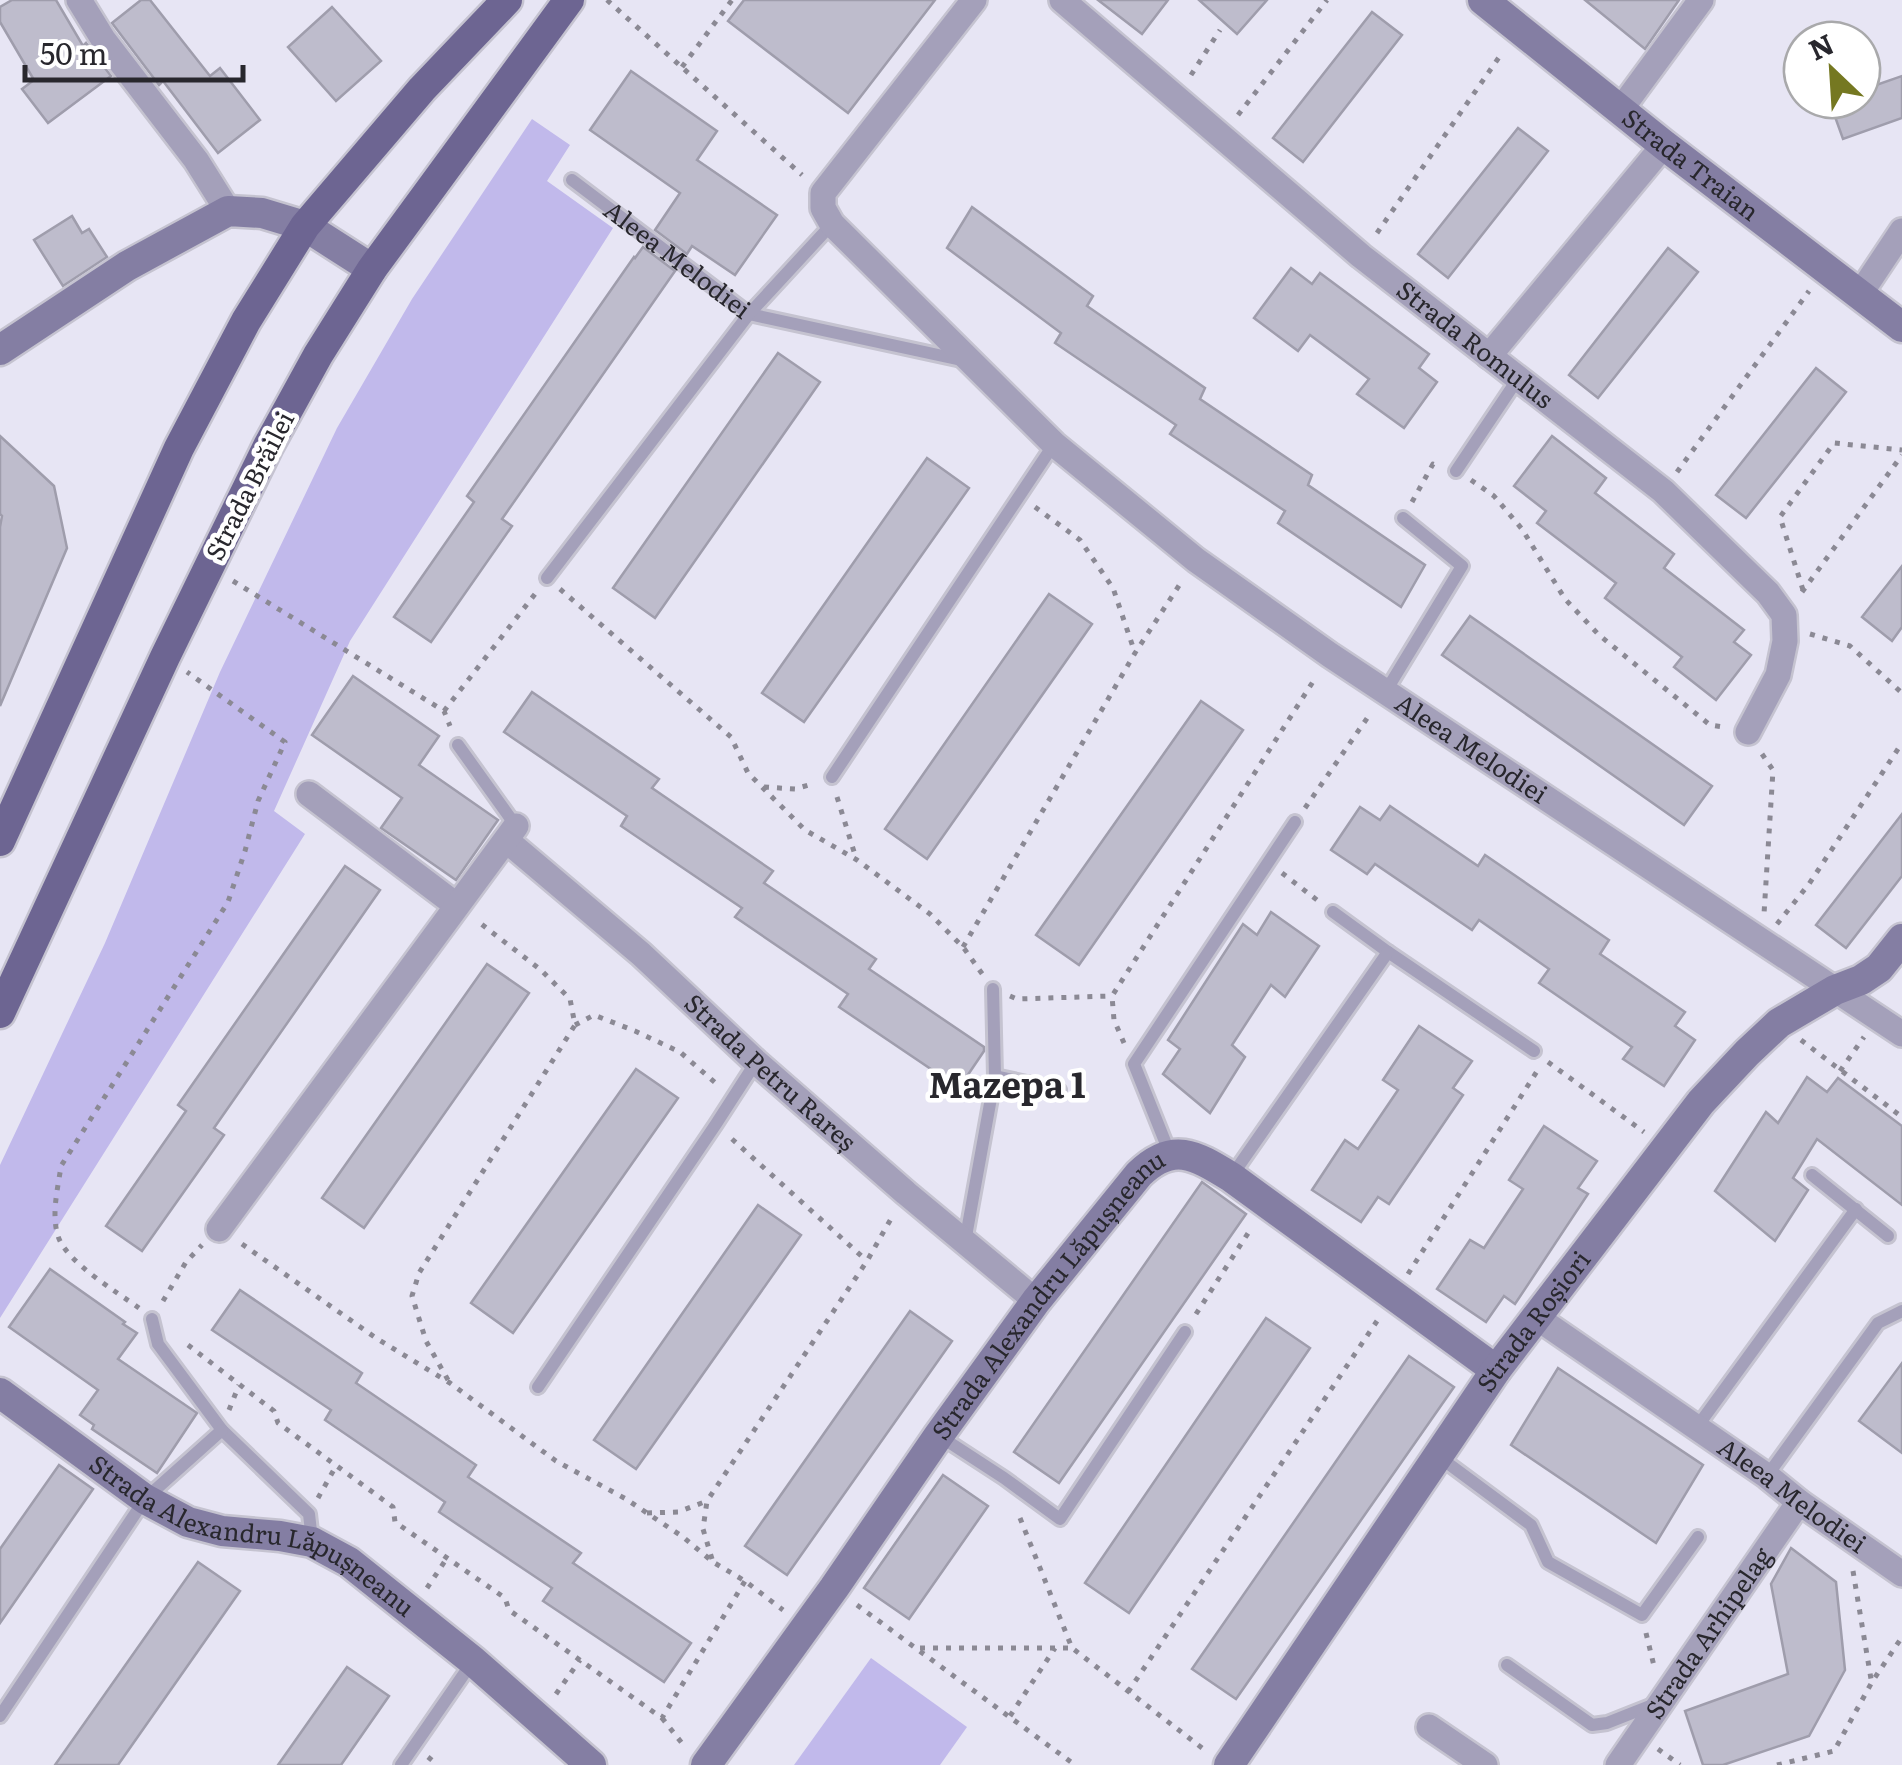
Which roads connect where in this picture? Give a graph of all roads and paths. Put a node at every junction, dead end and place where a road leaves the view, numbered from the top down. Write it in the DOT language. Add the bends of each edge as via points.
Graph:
graph roads {
  1 [pos="79,0"];
  2 [pos="507,0"];
  3 [pos="569,0"];
  4 [pos="607,0"];
  5 [pos="732,0"];
  6 [pos="974,0"];
  7 [pos="1062,0"];
  8 [pos="1327,0"];
  9 [pos="1483,0"];
  10 [pos="1701,0"];
  11 [pos="1220,30"];
  12 [pos="1495,63"];
  13 [pos="682,67"];
  14 [pos="1176,98"];
  15 [pos="1621,109"];
  16 [pos="1221,137"];
  17 [pos="1664,145"];
  18 [pos="572,180"];
  19 [pos="823,193"];
  20 [pos="228,211"];
  21 [pos="832,224"];
  22 [pos="305,226"];
  23 [pos="1902,231"];
  24 [pos="1360,256"];
  25 [pos="372,269"];
  26 [pos="1860,294"];
  27 [pos="1800,304"];
  28 [pos="749,314"];
  29 [pos="1902,327"];
  30 [pos="0,350"];
  31 [pos="1488,356"];
  32 [pos="968,362"];
  33 [pos="1519,377"];
  34 [pos="1054,444"];
  35 [pos="1902,452"];
  36 [pos="1456,470"];
  37 [pos="1664,491"];
  38 [pos="1021,496"];
  39 [pos="1404,518"];
  40 [pos="1196,560"];
  41 [pos="209,566"];
  42 [pos="547,578"];
  43 [pos="1804,590"];
  44 [pos="1784,615"];
  45 [pos="1135,653"];
  46 [pos="1330,655"];
  47 [pos="165,657"];
  48 [pos="1386,691"];
  49 [pos="1902,693"];
  50 [pos="444,711"];
  51 [pos="1748,732"];
  52 [pos="1902,742"];
  53 [pos="458,745"];
  54 [pos="832,777"];
  55 [pos="761,787"];
  56 [pos="309,794"];
  57 [pos="1296,822"];
  58 [pos="511,833"];
  59 [pos="0,840"];
  60 [pos="857,860"];
  61 [pos="1268,862"];
  62 [pos="456,906"];
  63 [pos="1333,912"];
  64 [pos="1902,939"];
  65 [pos="1762,942"];
  66 [pos="963,946"];
  67 [pos="1388,952"];
  68 [pos="992,989"];
  69 [pos="1835,990"];
  70 [pos="1112,996"];
  71 [pos="0,1013"];
  72 [pos="1878,1017"];
  73 [pos="1779,1023"];
  74 [pos="575,1026"];
  75 [pos="1902,1034"];
  76 [pos="1534,1051"];
  77 [pos="756,1062"];
  78 [pos="1134,1064"];
  79 [pos="1840,1071"];
  80 [pos="995,1076"];
  81 [pos="1060,1090"];
  82 [pos="732,1097"];
  83 [pos="1902,1118"];
  84 [pos="716,1124"];
  85 [pos="1665,1148"];
  86 [pos="1170,1154"];
  87 [pos="1812,1175"];
  88 [pos="1231,1177"];
  89 [pos="906,1193"];
  90 [pos="1267,1203"];
  91 [pos="1856,1210"];
  92 [pos="220,1229"];
  93 [pos="1888,1236"];
  94 [pos="965,1242"];
  95 [pos="866,1261"];
  96 [pos="1393,1296"];
  97 [pos="1036,1301"];
  98 [pos="1902,1311"];
  99 [pos="1536,1316"];
  100 [pos="152,1318"];
  101 [pos="1185,1332"];
  102 [pos="1496,1370"];
  103 [pos="450,1383"];
  104 [pos="538,1387"];
  105 [pos="0,1394"];
  106 [pos="1696,1427"];
  107 [pos="222,1430"];
  108 [pos="939,1436"];
  109 [pos="1438,1456"];
  110 [pos="336,1466"];
  111 [pos="1768,1476"];
  112 [pos="1004,1478"];
  113 [pos="145,1500"];
  114 [pos="707,1501"];
  115 [pos="1798,1502"];
  116 [pos="647,1513"];
  117 [pos="310,1528"];
  118 [pos="1847,1536"];
  119 [pos="1698,1537"];
  120 [pos="447,1558"];
  121 [pos="713,1562"];
  122 [pos="1902,1574"];
  123 [pos="745,1581"];
  124 [pos="834,1588"];
  125 [pos="412,1611"];
  126 [pos="1642,1616"];
  127 [pos="805,1626"];
  128 [pos="1902,1637"];
  129 [pos="916,1648"];
  130 [pos="1055,1648"];
  131 [pos="1072,1648"];
  132 [pos="580,1660"];
  133 [pos="472,1661"];
  134 [pos="1507,1664"];
  135 [pos="1872,1682"];
  136 [pos="1128,1692"];
  137 [pos="1662,1701"];
  138 [pos="0,1716"];
  139 [pos="1010,1716"];
  140 [pos="538,1720"];
  141 [pos="1428,1727"];
  142 [pos="1220,1760"];
  143 [pos="401,1765"];
  144 [pos="591,1765"];
  145 [pos="706,1765"];
  146 [pos="1075,1765"];
  147 [pos="1485,1765"];
  148 [pos="1618,1765"];
  149 [pos="1777,1765"];
  1 -- 20 [label="street"];
  2 -- 22 [label="main road"];
  3 -- 25 [label="main road, Strada Brăilei"];
  4 -- 13 [label="path"];
  5 -- 13 [label="path"];
  6 -- 19 [label="street"];
  7 -- 14 [label="street, Strada Romulus"];
  8 -- 16 [label="path"];
  9 -- 15 [label="street, Strada Traian"];
  10 -- 15 [label="street"];
  11 -- 14 [label="path"];
  12 -- 24 [label="path"];
  13 -- 19 [label="path"];
  14 -- 16 [label="street, Strada Romulus"];
  15 -- 17 [label="street, Strada Traian"];
  16 -- 24 [label="street, Strada Romulus"];
  17 -- 26 [label="street, Strada Traian"];
  17 -- 31 [label="street"];
  18 -- 28 [label="lane, Aleea Melodiei"];
  19 -- 21 [label="street, Aleea Melodiei"];
  20 -- 22 [label="street"];
  20 -- 30 [label="street" via="127,266"];
  21 -- 28 [label="lane"];
  21 -- 32 [label="street, Aleea Melodiei"];
  22 -- 25 [label="street"];
  22 -- 59 [label="main road" via="179,448"];
  23 -- 26 [label="street"];
  24 -- 31 [label="street, Strada Romulus"];
  25 -- 41 [label="main road, Strada Brăilei" via="268,446"];
  26 -- 29 [label="street, Strada Traian"];
  27 -- 37 [label="path"];
  28 -- 32 [label="lane, Aleea Melodiei"];
  28 -- 42 [label="lane"];
  31 -- 33 [label="street, Strada Romulus"];
  32 -- 34 [label="street, Aleea Melodiei"];
  33 -- 36 [label="lane"];
  33 -- 37 [label="street, Strada Romulus"];
  34 -- 38 [label="lane"];
  34 -- 40 [label="street, Aleea Melodiei"];
  35 -- 43 [label="path"];
  35 -- 43 [label="path" via="1834,443 1780,517"];
  36 -- 39 [label="path" via="1433,464"];
  36 -- 51 [label="path" via="1494,496 1565,599 1599,635 1710,725"];
  37 -- 44 [label="street, Strada Romulus"];
  38 -- 45 [label="path" via="1080,540 1113,588"];
  38 -- 54 [label="lane"];
  39 -- 48 [label="lane" via="1462,566"];
  40 -- 45 [label="path"];
  40 -- 46 [label="street, Aleea Melodiei"];
  41 -- 47 [label="main road, Strada Brăilei"];
  41 -- 50 [label="path"];
  42 -- 50 [label="path"];
  42 -- 55 [label="path" via="731,737"];
  43 -- 44 [label="path"];
  44 -- 49 [label="path" via="1808,633 1850,646"];
  44 -- 51 [label="street" via="1778,675"];
  45 -- 66 [label="path"];
  46 -- 48 [label="street, Aleea Melodiei"];
  46 -- 70 [label="path"];
  47 -- 71 [label="main road, Strada Brăilei"];
  47 -- 100 [label="path" via="285,742 258,801 228,902 61,1166 54,1211 58,1238 72,1257"];
  48 -- 57 [label="path"];
  48 -- 65 [label="street, Aleea Melodiei"];
  50 -- 53 [label="path"];
  51 -- 65 [label="path" via="1773,770"];
  52 -- 65 [label="path" via="1809,884"];
  53 -- 58 [label="lane"];
  54 -- 55 [label="path" via="796,789"];
  54 -- 60 [label="path"];
  55 -- 60 [label="path" via="805,830"];
  56 -- 62 [label="street"];
  57 -- 61 [label="lane"];
  58 -- 62 [label="street"];
  58 -- 77 [label="street, Strada Petru Rareș"];
  60 -- 66 [label="path"];
  61 -- 63 [label="path"];
  61 -- 78 [label="lane"];
  62 -- 74 [label="path" via="542,970 570,1000"];
  62 -- 92 [label="street"];
  63 -- 67 [label="lane"];
  64 -- 69 [label="street, Strada Roșiori" via="1879,968"];
  65 -- 69 [label="street, Aleea Melodiei"];
  66 -- 68 [label="path"];
  67 -- 76 [label="lane"];
  67 -- 88 [label="lane"];
  68 -- 70 [label="path" via="1017,999"];
  68 -- 80 [label="lane"];
  69 -- 72 [label="street, Aleea Melodiei"];
  69 -- 73 [label="street, Strada Roșiori"];
  70 -- 78 [label="path" via="1114,1020"];
  72 -- 75 [label="street, Aleea Melodiei"];
  72 -- 79 [label="path"];
  73 -- 79 [label="path"];
  73 -- 85 [label="street, Strada Roșiori"];
  74 -- 82 [label="path" via="594,1015 635,1030 680,1052"];
  74 -- 103 [label="path" via="419,1273 412,1296 426,1341"];
  77 -- 82 [label="lane"];
  77 -- 89 [label="street, Strada Petru Rareș"];
  78 -- 86 [label="lane"];
  79 -- 83 [label="path"];
  80 -- 81 [label="lane"];
  80 -- 94 [label="lane"];
  82 -- 84 [label="lane"];
  84 -- 95 [label="path"];
  84 -- 104 [label="lane"];
  85 -- 96 [label="path" via="1545,1060"];
  85 -- 99 [label="street, Strada Roșiori"];
  86 -- 88 [label="street, Strada Alexandru Lăpușneanu" via="1194,1156"];
  86 -- 97 [label="street, Strada Alexandru Lăpușneanu" via="1139,1174"];
  87 -- 91 [label="lane"];
  88 -- 90 [label="street, Strada Alexandru Lăpușneanu"];
  89 -- 94 [label="street, Strada Petru Rareș"];
  89 -- 95 [label="path"];
  90 -- 96 [label="street, Strada Alexandru Lăpușneanu"];
  90 -- 101 [label="path"];
  91 -- 93 [label="lane"];
  91 -- 106 [label="lane"];
  92 -- 100 [label="path" via="186,1262"];
  92 -- 103 [label="path"];
  94 -- 97 [label="street, Strada Petru Rareș"];
  95 -- 114 [label="path"];
  96 -- 102 [label="street, Strada Alexandru Lăpușneanu"];
  96 -- 136 [label="path"];
  97 -- 108 [label="street, Strada Alexandru Lăpușneanu"];
  98 -- 111 [label="lane" via="1878,1323"];
  99 -- 102 [label="street, Strada Roșiori"];
  99 -- 106 [label="street, Aleea Melodiei"];
  100 -- 107 [label="lane" via="158,1344"];
  100 -- 110 [label="path"];
  101 -- 112 [label="lane" via="1060,1519"];
  102 -- 109 [label="street, Strada Roșiori"];
  103 -- 116 [label="path" via="556,1461"];
  105 -- 113 [label="street, Strada Alexandru Lăpușneanu"];
  106 -- 111 [label="street, Aleea Melodiei"];
  107 -- 113 [label="lane"];
  107 -- 117 [label="lane"];
  108 -- 112 [label="lane"];
  108 -- 124 [label="street, Strada Alexandru Lăpușneanu"];
  109 -- 126 [label="lane" via="1531,1525 1548,1562"];
  109 -- 142 [label="street, Strada Roșiori"];
  110 -- 117 [label="path"];
  110 -- 120 [label="path"];
  111 -- 115 [label="street, Aleea Melodiei"];
  112 -- 131 [label="path"];
  113 -- 117 [label="street, Strada Alexandru Lăpușneanu" via="222,1532 280,1536"];
  113 -- 138 [label="lane"];
  114 -- 116 [label="path" via="678,1512"];
  114 -- 121 [label="path" via="703,1529"];
  115 -- 118 [label="street, Aleea Melodiei"];
  115 -- 137 [label="street, Strada Arhipelag"];
  116 -- 121 [label="path"];
  117 -- 125 [label="street, Strada Alexandru Lăpușneanu"];
  118 -- 122 [label="street, Aleea Melodiei"];
  118 -- 135 [label="path"];
  119 -- 126 [label="lane"];
  120 -- 125 [label="path"];
  120 -- 132 [label="path"];
  121 -- 123 [label="path"];
  123 -- 127 [label="path"];
  123 -- 132 [label="path" via="662,1718"];
  124 -- 127 [label="street, Strada Alexandru Lăpușneanu"];
  124 -- 129 [label="path"];
  125 -- 133 [label="street, Strada Alexandru Lăpușneanu"];
  126 -- 137 [label="path"];
  127 -- 145 [label="street, Strada Alexandru Lăpușneanu"];
  128 -- 135 [label="path"];
  129 -- 130 [label="path"];
  129 -- 139 [label="path"];
  130 -- 131 [label="path"];
  130 -- 139 [label="path"];
  131 -- 136 [label="path"];
  132 -- 140 [label="path"];
  133 -- 140 [label="street, Strada Alexandru Lăpușneanu"];
  133 -- 143 [label="lane"];
  134 -- 137 [label="lane" via="1592,1725"];
  135 -- 149 [label="path" via="1834,1751"];
  136 -- 142 [label="path"];
  137 -- 148 [label="street, Strada Arhipelag"];
  139 -- 146 [label="path"];
  140 -- 144 [label="street, Strada Alexandru Lăpușneanu"];
  141 -- 147 [label="street"];
}
